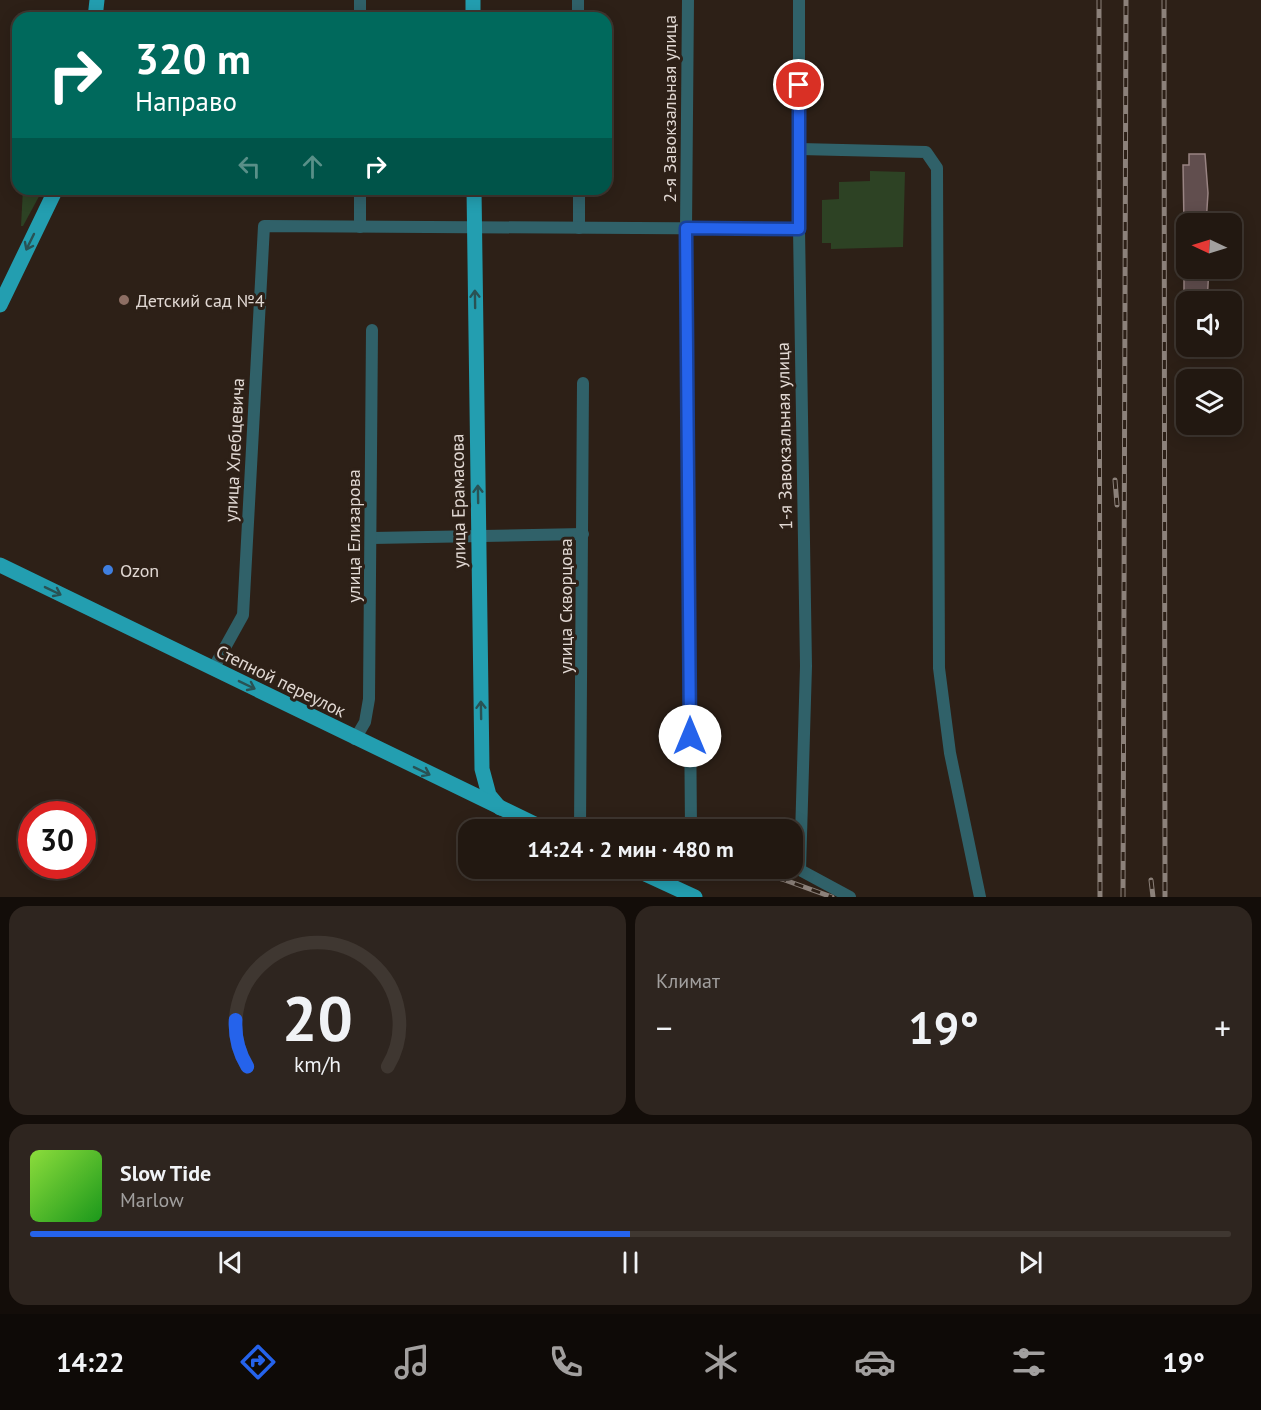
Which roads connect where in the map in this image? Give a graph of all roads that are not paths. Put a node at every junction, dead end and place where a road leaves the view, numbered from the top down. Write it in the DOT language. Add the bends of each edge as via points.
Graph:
graph roads {
  1 [pos="688,0"];
  2 [pos="799,0"];
  3 [pos="800,149"];
  4 [pos="53,195"];
  5 [pos="360,195"];
  6 [pos="474,195"];
  7 [pos="579,195"];
  8 [pos="360,227"];
  9 [pos="475,227"];
  10 [pos="579,228"];
  11 [pos="686,228"];
  12 [pos="799,229"];
  13 [pos="0,305"];
  14 [pos="372,330"];
  15 [pos="583,383"];
  16 [pos="583,534"];
  17 [pos="478,536"];
  18 [pos="372,538"];
  19 [pos="0,565"];
  20 [pos="213,669"];
  21 [pos="355,739"];
  22 [pos="482,769"];
  23 [pos="450,784"];
  24 [pos="500,808"];
  25 [pos="524,819"];
  26 [pos="583,819"];
  27 [pos="691,819"];
  28 [pos="798,819"];
  29 [pos="803,873"];
  30 [pos="656,879"];
  31 [pos="694,897"];
  32 [pos="850,897"];
  33 [pos="980,897"];
  1 -- 11 [label="street, 2-я Завокзальная улица"];
  2 -- 3 [label="street, 1-я Завокзальная улица"];
  3 -- 12 [label="street, 1-я Завокзальная улица"];
  3 -- 33 [label="street" via="926,152 937,168 939,668 950,753"];
  4 -- 13 [label="main road, one-way"];
  5 -- 8 [label="street"];
  6 -- 9 [label="main road, улица Ерамасова"];
  7 -- 10 [label="street"];
  8 -- 9 [label="street"];
  8 -- 20 [label="street, улица Хлебцевича" via="264,226 243,615"];
  9 -- 10 [label="street"];
  17 -- 9 [label="main road, улица Ерамасова, one-way"];
  10 -- 11 [label="street"];
  11 -- 12 [label="street"];
  11 -- 27 [label="street, 2-я Завокзальная улица"];
  12 -- 28 [label="street, 1-я Завокзальная улица" via="806,666"];
  14 -- 18 [label="street, улица Елизарова"];
  15 -- 16 [label="street, улица Скворцова"];
  16 -- 17 [label="street"];
  16 -- 26 [label="street, улица Скворцова"];
  17 -- 18 [label="street"];
  22 -- 17 [label="main road, улица Ерамасова, one-way"];
  18 -- 21 [label="street, улица Елизарова" via="369,699"];
  19 -- 20 [label="main road, Степной переулок, one-way"];
  20 -- 21 [label="main road, Степной переулок, one-way"];
  21 -- 23 [label="main road, Степной переулок, one-way"];
  22 -- 23 [label="main road" via="466,785"];
  22 -- 24 [label="main road, улица Ерамасова" via="489,795"];
  23 -- 24 [label="main road, Степной переулок"];
  24 -- 25 [label="main road, Степной переулок"];
  29 -- 32 [label="street"];
  30 -- 31 [label="main road"];
}
